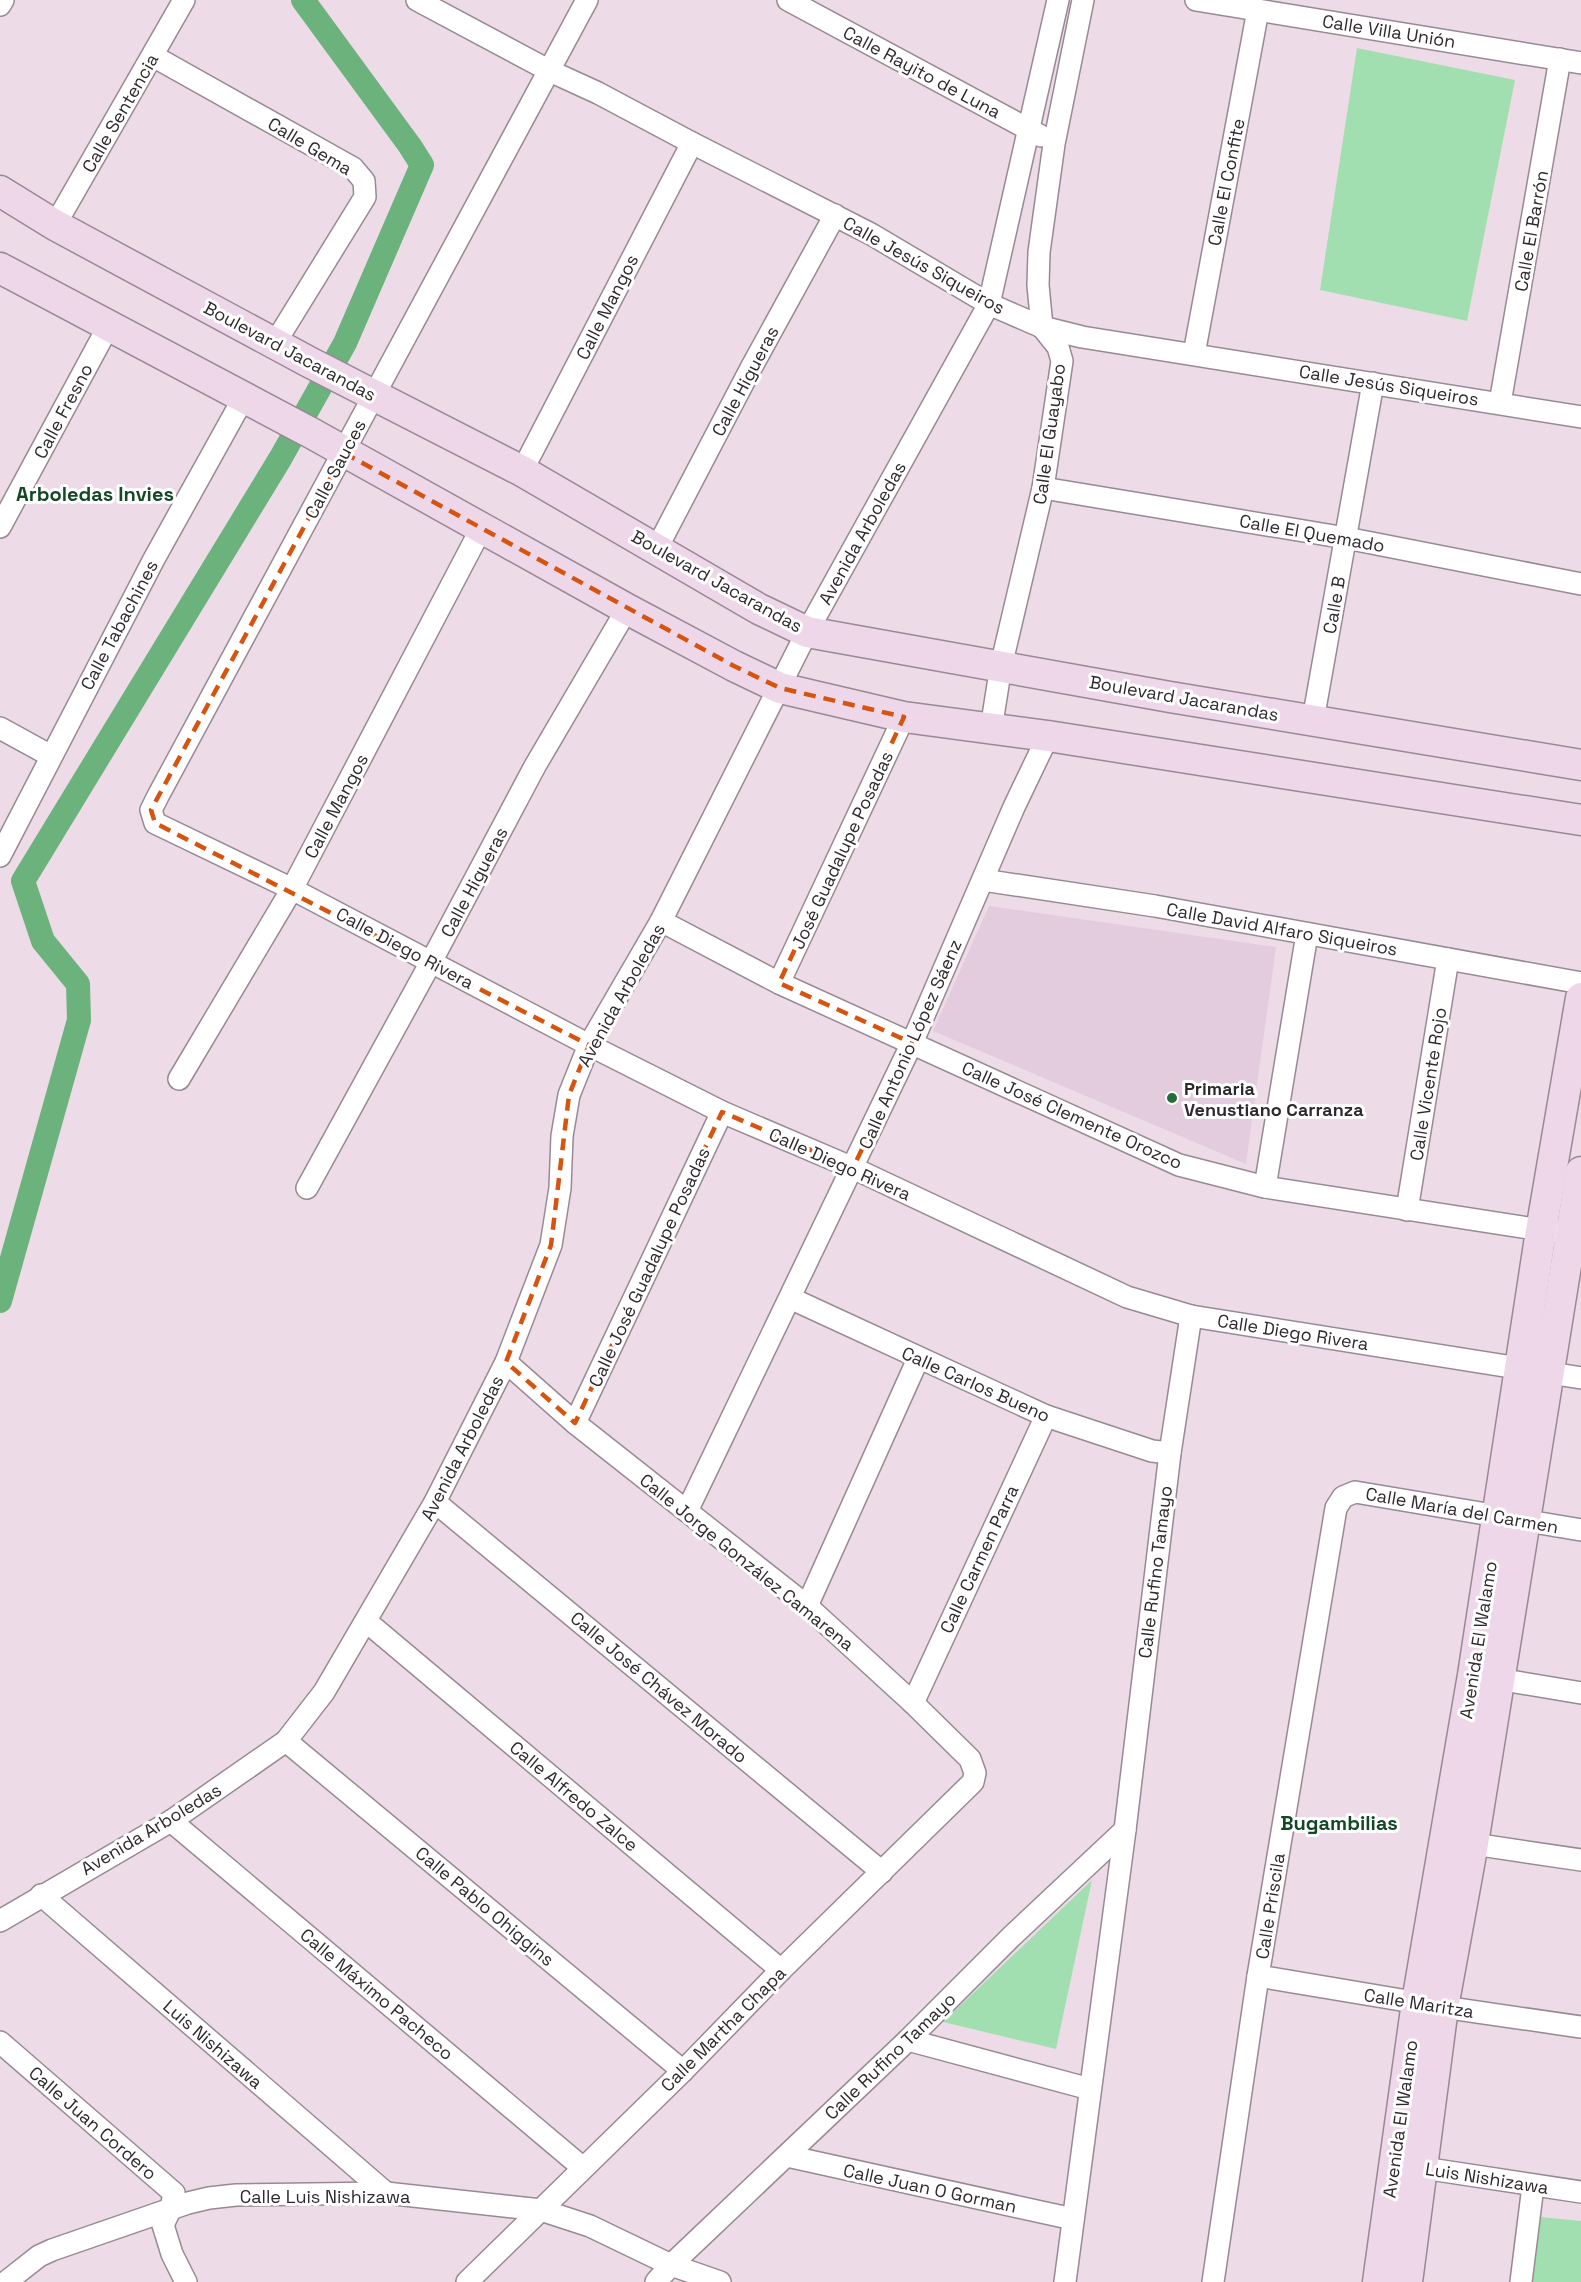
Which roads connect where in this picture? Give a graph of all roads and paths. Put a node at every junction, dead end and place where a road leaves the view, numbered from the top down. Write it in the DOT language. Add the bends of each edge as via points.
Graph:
graph roads {
  1 [pos="3,0"];
  2 [pos="184,0"];
  3 [pos="417,0"];
  4 [pos="587,0"];
  5 [pos="788,0"];
  6 [pos="1058,0"];
  7 [pos="1083,0"];
  8 [pos="1196,0"];
  9 [pos="0,5"];
  10 [pos="1258,10"];
  11 [pos="153,56"];
  12 [pos="1571,61"];
  13 [pos="550,71"];
  14 [pos="1029,129"];
  15 [pos="692,143"];
  16 [pos="1054,144"];
  17 [pos="0,191"];
  18 [pos="835,215"];
  19 [pos="55,225"];
  20 [pos="0,268"];
  21 [pos="988,304"];
  22 [pos="109,325"];
  23 [pos="1042,327"];
  24 [pos="275,343"];
  25 [pos="1194,354"];
  26 [pos="1373,383"];
  27 [pos="374,396"];
  28 [pos="244,397"];
  29 [pos="1500,403"];
  30 [pos="1581,417"];
  31 [pos="344,453"];
  32 [pos="522,471"];
  33 [pos="1043,488"];
  34 [pos="8,494"];
  35 [pos="482,527"];
  36 [pos="0,528"];
  37 [pos="1347,538"];
  38 [pos="657,548"];
  39 [pos="1581,584"];
  40 [pos="627,609"];
  41 [pos="807,632"];
  42 [pos="1001,666"];
  43 [pos="780,688"];
  44 [pos="904,717"];
  45 [pos="1313,720"];
  46 [pos="0,728"];
  47 [pos="991,729"];
  48 [pos="1048,736"];
  49 [pos="51,756"];
  50 [pos="1581,765"];
  51 [pos="151,810"];
  52 [pos="1581,820"];
  53 [pos="0,856"];
  54 [pos="983,880"];
  55 [pos="292,889"];
  56 [pos="661,921"];
  57 [pos="1307,934"];
  58 [pos="1448,959"];
  59 [pos="431,962"];
  60 [pos="779,983"];
  61 [pos="1581,983"];
  62 [pos="1581,998"];
  63 [pos="912,1043"];
  64 [pos="589,1045"];
  65 [pos="179,1079"];
  66 [pos="722,1112"];
  67 [pos="853,1168"];
  68 [pos="1581,1172"];
  69 [pos="1265,1187"];
  70 [pos="307,1188"];
  71 [pos="1407,1210"];
  72 [pos="1541,1231"];
  73 [pos="1576,1234"];
  74 [pos="790,1298"];
  75 [pos="1191,1316"];
  76 [pos="918,1359"];
  77 [pos="506,1362"];
  78 [pos="1520,1367"];
  79 [pos="1550,1372"];
  80 [pos="1581,1377"];
  81 [pos="1046,1416"];
  82 [pos="575,1423"];
  83 [pos="1170,1453"];
  84 [pos="1343,1497"];
  85 [pos="435,1502"];
  86 [pos="687,1511"];
  87 [pos="1511,1517"];
  88 [pos="1581,1530"];
  89 [pos="807,1606"];
  90 [pos="367,1622"];
  91 [pos="1486,1677"];
  92 [pos="1581,1693"];
  93 [pos="913,1703"];
  94 [pos="286,1741"];
  95 [pos="975,1773"];
  96 [pos="171,1821"];
  97 [pos="1125,1830"];
  98 [pos="1459,1841"];
  99 [pos="1581,1860"];
  100 [pos="882,1872"];
  101 [pos="41,1895"];
  102 [pos="0,1921"];
  103 [pos="781,1970"];
  104 [pos="1258,1976"];
  105 [pos="1430,2005"];
  106 [pos="1581,2027"];
  107 [pos="908,2040"];
  108 [pos="0,2042"];
  109 [pos="683,2071"];
  110 [pos="1090,2089"];
  111 [pos="787,2156"];
  112 [pos="1408,2166"];
  113 [pos="583,2168"];
  114 [pos="1533,2186"];
  115 [pos="1581,2192"];
  116 [pos="386,2193"];
  117 [pos="171,2208"];
  118 [pos="541,2210"];
  119 [pos="1073,2219"];
  120 [pos="671,2265"];
  121 [pos="6,2282"];
  122 [pos="186,2282"];
  123 [pos="467,2282"];
  124 [pos="656,2282"];
  125 [pos="720,2282"];
  126 [pos="1065,2282"];
  127 [pos="1213,2282"];
  128 [pos="1378,2282"];
  129 [pos="1407,2282"];
  130 [pos="1521,2282"];
  1 -- 9 [label="street"];
  2 -- 11 [label="street, Calle Sentencia"];
  3 -- 13 [label="street, Calle Jesús Siqueiros"];
  4 -- 13 [label="street, Calle Sauces"];
  5 -- 14 [label="street, Calle Rayito de Luna"];
  6 -- 14 [label="street, Avenida Arboledas"];
  7 -- 16 [label="street, Calle El Guayabo"];
  8 -- 10 [label="street, Calle Villa Unión"];
  10 -- 12 [label="street, Calle Villa Unión"];
  10 -- 25 [label="street, Calle El Confite"];
  11 -- 19 [label="street, Calle Sentencia"];
  11 -- 24 [label="street, Calle Gema" via="353,168 364,181 365,197"];
  12 -- 29 [label="street, Calle El Barrón"];
  13 -- 15 [label="street, Calle Jesús Siqueiros"];
  13 -- 27 [label="street, Calle Sauces"];
  14 -- 16 [label="street, Calle Rayito de Luna"];
  14 -- 21 [label="street, Avenida Arboledas"];
  15 -- 18 [label="street, Calle Jesús Siqueiros"];
  15 -- 32 [label="street, Calle Mangos"];
  16 -- 23 [label="street, Calle El Guayabo" via="1039,252"];
  17 -- 19 [label="main road, Boulevard Jacarandas"];
  18 -- 21 [label="street, Calle Jesús Siqueiros"];
  18 -- 38 [label="street, Calle Higueras"];
  19 -- 24 [label="main road, Boulevard Jacarandas"];
  20 -- 22 [label="main road"];
  21 -- 23 [label="street, Calle Jesús Siqueiros"];
  21 -- 41 [label="street, Avenida Arboledas"];
  22 -- 28 [label="main road"];
  22 -- 34 [label="street, Calle Fresno"];
  23 -- 25 [label="street, Calle Jesús Siqueiros"];
  23 -- 33 [label="street, Calle El Guayabo" via="1058,347 1062,361"];
  24 -- 27 [label="main road, Boulevard Jacarandas"];
  25 -- 26 [label="street, Calle Jesús Siqueiros"];
  26 -- 29 [label="street, Calle Jesús Siqueiros"];
  26 -- 37 [label="street, Calle B"];
  27 -- 31 [label="street, Calle Sauces"];
  27 -- 32 [label="main road, Boulevard Jacarandas"];
  28 -- 31 [label="main road"];
  28 -- 49 [label="street, Calle Tabachines"];
  29 -- 30 [label="street, Calle Jesús Siqueiros"];
  31 -- 35 [label="main road"];
  31 -- 51 [label="street, Calle Sauces"];
  32 -- 38 [label="main road, Boulevard Jacarandas"];
  33 -- 37 [label="street, Calle El Quemado"];
  33 -- 42 [label="street, Calle El Guayabo"];
  34 -- 36 [label="street, Calle Fresno"];
  35 -- 40 [label="main road"];
  35 -- 55 [label="street, Calle Mangos"];
  37 -- 39 [label="street, Calle El Quemado"];
  37 -- 45 [label="street, Calle B"];
  38 -- 41 [label="main road, Boulevard Jacarandas" via="759,609"];
  40 -- 43 [label="main road"];
  40 -- 59 [label="street, Calle Higueras" via="535,766"];
  41 -- 42 [label="main road, Boulevard Jacarandas"];
  41 -- 43 [label="street, Avenida Arboledas"];
  42 -- 45 [label="main road, Boulevard Jacarandas"];
  42 -- 47 [label="street, Calle El Guayabo"];
  43 -- 44 [label="main road"];
  43 -- 56 [label="street, Avenida Arboledas"];
  44 -- 47 [label="main road"];
  44 -- 60 [label="street, José Guadalupe Posadas"];
  45 -- 50 [label="main road, Boulevard Jacarandas"];
  46 -- 49 [label="street"];
  47 -- 48 [label="main road"];
  48 -- 52 [label="main road"];
  48 -- 54 [label="street, Calle Antonio López Sáenz"];
  49 -- 53 [label="street, Calle Tabachines"];
  51 -- 55 [label="street, Calle Diego Rivera" via="155,823"];
  54 -- 57 [label="street, Calle David Alfaro Siqueiros"];
  54 -- 63 [label="street, Calle Antonio López Sáenz"];
  55 -- 59 [label="street, Calle Diego Rivera"];
  55 -- 65 [label="street, Calle Mangos"];
  56 -- 60 [label="street, Calle José Clemente Orozco"];
  56 -- 64 [label="street, Avenida Arboledas"];
  57 -- 58 [label="street, Calle David Alfaro Siqueiros"];
  57 -- 69 [label="street"];
  58 -- 61 [label="street, Calle David Alfaro Siqueiros"];
  58 -- 71 [label="street, Calle Vicente Rojo"];
  59 -- 64 [label="street, Calle Diego Rivera"];
  59 -- 70 [label="street, Calle Higueras"];
  60 -- 63 [label="street, Calle José Clemente Orozco"];
  62 -- 72 [label="main road, Avenida El Walamo"];
  63 -- 67 [label="street, Calle Antonio López Sáenz"];
  63 -- 69 [label="street, Calle José Clemente Orozco" via="1179,1165"];
  64 -- 66 [label="street, Calle Diego Rivera"];
  64 -- 77 [label="street, Avenida Arboledas" via="569,1095 551,1245"];
  66 -- 67 [label="street, Calle Diego Rivera"];
  66 -- 82 [label="street, Calle José Guadalupe Posadas"];
  67 -- 74 [label="street, Calle Antonio López Sáenz"];
  67 -- 75 [label="street, Calle Diego Rivera" via="1127,1297"];
  68 -- 73 [label="main road, Avenida El Walamo"];
  69 -- 71 [label="street, Calle José Clemente Orozco"];
  71 -- 72 [label="street, Calle José Clemente Orozco"];
  72 -- 73 [label="street, Calle José Clemente Orozco"];
  72 -- 78 [label="main road, Avenida El Walamo"];
  73 -- 79 [label="main road, Avenida El Walamo"];
  74 -- 76 [label="street, Calle Carlos Bueno"];
  74 -- 86 [label="street, Calle Antonio López Sáenz"];
  75 -- 78 [label="street, Calle Diego Rivera"];
  75 -- 83 [label="street, Calle Rufino Tamayo"];
  76 -- 81 [label="street, Calle Carlos Bueno"];
  76 -- 89 [label="street"];
  77 -- 82 [label="street, Calle Jorge González Camarena"];
  77 -- 85 [label="street, Avenida Arboledas"];
  78 -- 79 [label="street, Calle Diego Rivera"];
  78 -- 87 [label="main road, Avenida El Walamo"];
  79 -- 80 [label="street, Calle Diego Rivera"];
  79 -- 87 [label="main road, Avenida El Walamo"];
  81 -- 83 [label="street, Calle Carlos Bueno" via="1152,1451"];
  81 -- 93 [label="street, Calle Carmen Parra"];
  82 -- 86 [label="street, Calle Jorge González Camarena"];
  83 -- 97 [label="street, Calle Rufino Tamayo"];
  84 -- 87 [label="street, Calle María del Carmen" via="1355,1492"];
  84 -- 104 [label="street, Calle Priscila" via="1336,1508"];
  85 -- 90 [label="street, Avenida Arboledas"];
  85 -- 100 [label="street, Calle José Chávez Morado"];
  86 -- 89 [label="street, Calle Jorge González Camarena"];
  87 -- 88 [label="street, Calle María del Carmen"];
  87 -- 91 [label="main road, Avenida El Walamo"];
  89 -- 93 [label="street, Calle Jorge González Camarena"];
  90 -- 94 [label="street, Avenida Arboledas" via="324,1692"];
  90 -- 103 [label="street, Calle Alfredo Zalce"];
  91 -- 92 [label="street"];
  91 -- 98 [label="main road, Avenida El Walamo"];
  93 -- 95 [label="street, Calle Jorge González Camarena" via="970,1759"];
  94 -- 96 [label="street, Avenida Arboledas"];
  94 -- 109 [label="street, Calle Pablo Ohiggins"];
  95 -- 100 [label="street, Calle Martha Chapa" via="973,1782"];
  96 -- 101 [label="street, Avenida Arboledas"];
  96 -- 113 [label="street, Calle Máximo Pacheco"];
  97 -- 107 [label="street, Calle Rufino Tamayo"];
  97 -- 110 [label="street, Calle Rufino Tamayo"];
  98 -- 99 [label="street"];
  98 -- 105 [label="main road, Avenida El Walamo"];
  100 -- 103 [label="street, Calle Martha Chapa"];
  101 -- 102 [label="street, Avenida Arboledas"];
  101 -- 116 [label="street, Luis Nishizawa"];
  103 -- 109 [label="street, Calle Martha Chapa"];
  104 -- 105 [label="street, Calle Maritza"];
  104 -- 127 [label="street, Calle Priscila"];
  105 -- 106 [label="street, Calle Maritza"];
  105 -- 112 [label="main road, Avenida El Walamo"];
  107 -- 110 [label="street"];
  107 -- 111 [label="street, Calle Rufino Tamayo"];
  108 -- 117 [label="street, Calle Juan Cordero" via="174,2193"];
  109 -- 113 [label="street, Calle Martha Chapa"];
  110 -- 119 [label="street, Calle Rufino Tamayo"];
  111 -- 119 [label="street, Calle Juan O Gorman"];
  111 -- 120 [label="street, Calle Rufino Tamayo"];
  112 -- 114 [label="street, Luis Nishizawa"];
  112 -- 128 [label="main road, Avenida El Walamo"];
  112 -- 129 [label="main road, Avenida El Walamo"];
  113 -- 118 [label="street, Calle Martha Chapa"];
  114 -- 115 [label="street, Luis Nishizawa"];
  114 -- 130 [label="street"];
  116 -- 117 [label="street, Calle Luis Nishizawa" via="236,2195"];
  116 -- 118 [label="street, Calle Luis Nishizawa"];
  117 -- 121 [label="street, Calle Luis Nishizawa" via="52,2250"];
  117 -- 122 [label="street" via="163,2224"];
  118 -- 120 [label="street, Calle Luis Nishizawa" via="590,2226"];
  118 -- 123 [label="street, Calle Martha Chapa"];
  119 -- 126 [label="street, Calle Rufino Tamayo"];
  120 -- 124 [label="street, Calle Rufino Tamayo"];
  120 -- 125 [label="street, Calle Luis Nishizawa"];
}
